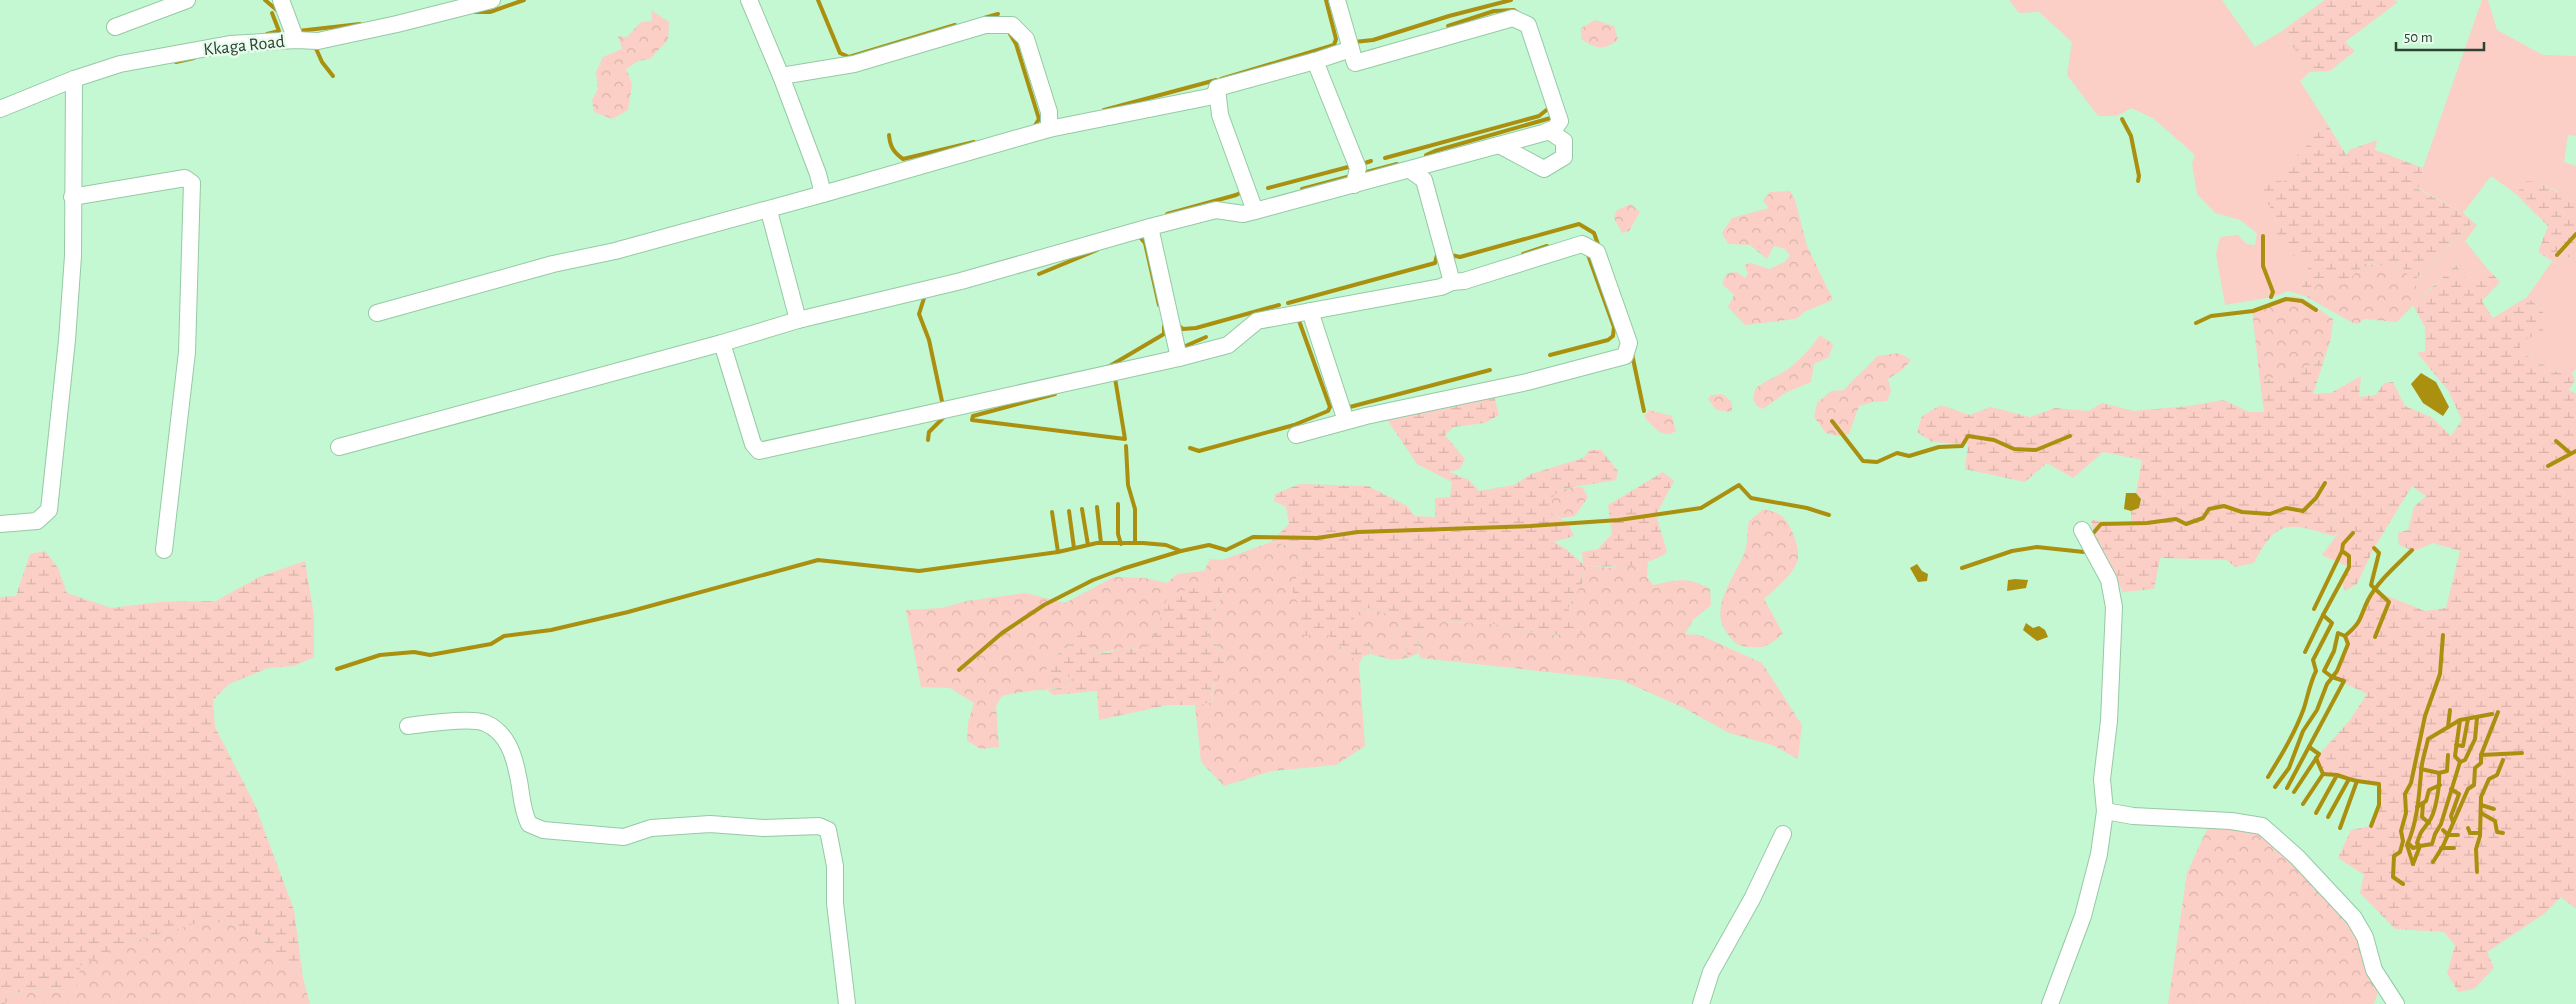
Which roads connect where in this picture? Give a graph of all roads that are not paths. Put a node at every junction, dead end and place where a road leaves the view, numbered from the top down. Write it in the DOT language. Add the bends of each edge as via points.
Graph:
graph roads {
  1 [pos="187,0"];
  2 [pos="281,0"];
  3 [pos="492,0"];
  4 [pos="749,0"];
  5 [pos="1337,0"];
  6 [pos="115,27"];
  7 [pos="296,40"];
  8 [pos="1351,49"];
  9 [pos="1316,61"];
  10 [pos="781,76"];
  11 [pos="74,79"];
  12 [pos="1217,88"];
  13 [pos="0,109"];
  14 [pos="1049,129"];
  15 [pos="1549,131"];
  16 [pos="1499,145"];
  17 [pos="1430,164"];
  18 [pos="1410,170"];
  19 [pos="1424,180"];
  20 [pos="1354,185"];
  21 [pos="823,194"];
  22 [pos="72,197"];
  23 [pos="768,211"];
  24 [pos="1255,211"];
  25 [pos="1150,226"];
  26 [pos="1452,282"];
  27 [pos="1310,311"];
  28 [pos="377,313"];
  29 [pos="798,320"];
  30 [pos="722,343"];
  31 [pos="1179,358"];
  32 [pos="1346,421"];
  33 [pos="1296,435"];
  34 [pos="339,447"];
  35 [pos="0,524"];
  36 [pos="2082,530"];
  37 [pos="164,550"];
  38 [pos="408,726"];
  39 [pos="2105,811"];
  40 [pos="1783,834"];
  41 [pos="2398,1003"];
  42 [pos="847,1004"];
  43 [pos="1701,1004"];
  44 [pos="2050,1004"];
  1 -- 6 [label="street"];
  2 -- 7 [label="street"];
  3 -- 7 [label="street, Kkaga Road" via="318,40"];
  4 -- 10 [label="street"];
  5 -- 8 [label="street"];
  7 -- 11 [label="street, Kkaga Road" via="220,46 120,64"];
  8 -- 9 [label="street"];
  8 -- 15 [label="street" via="1355,63 1513,18 1528,24 1560,121"];
  9 -- 12 [label="street"];
  9 -- 20 [label="street" via="1358,168"];
  10 -- 14 [label="street" via="854,64 984,25 1012,25 1026,39 1049,112"];
  10 -- 21 [label="street"];
  11 -- 13 [label="street, Kkaga Road"];
  11 -- 22 [label="street"];
  12 -- 14 [label="street" via="1214,96"];
  12 -- 24 [label="street" via="1220,115"];
  14 -- 21 [label="street"];
  15 -- 16 [label="street"];
  15 -- 16 [label="street" via="1564,142 1564,157 1544,169"];
  16 -- 17 [label="street"];
  17 -- 18 [label="street"];
  17 -- 19 [label="street"];
  18 -- 19 [label="street"];
  18 -- 20 [label="street"];
  19 -- 26 [label="street"];
  20 -- 24 [label="street"];
  21 -- 23 [label="street"];
  22 -- 35 [label="street" via="73,256 67,340 48,510 37,521"];
  22 -- 37 [label="street" via="185,178 192,183 187,352"];
  23 -- 28 [label="street" via="553,264"];
  23 -- 29 [label="street"];
  24 -- 25 [label="street" via="1243,214 1216,210"];
  25 -- 29 [label="street" via="961,281"];
  25 -- 31 [label="street"];
  26 -- 27 [label="street" via="1441,287"];
  26 -- 32 [label="street" via="1582,244 1597,252 1629,343 1625,356 1527,382"];
  27 -- 31 [label="street" via="1257,321 1228,345"];
  27 -- 32 [label="street"];
  29 -- 30 [label="street"];
  30 -- 31 [label="street" via="753,444 759,451"];
  30 -- 34 [label="street"];
  32 -- 33 [label="street"];
  36 -- 39 [label="street" via="2109,580 2114,607 2109,721 2102,779"];
  38 -- 42 [label="street" via="484,722 505,738 514,756 522,808 529,824 543,830 624,837 651,828 710,824 764,828 819,826 828,830 835,866 835,903"];
  39 -- 41 [label="street" via="2262,826 2297,857 2354,918 2365,936 2374,970"];
  39 -- 44 [label="street" via="2099,854 2083,916"];
  40 -- 43 [label="street" via="1752,899 1711,972"];
}
